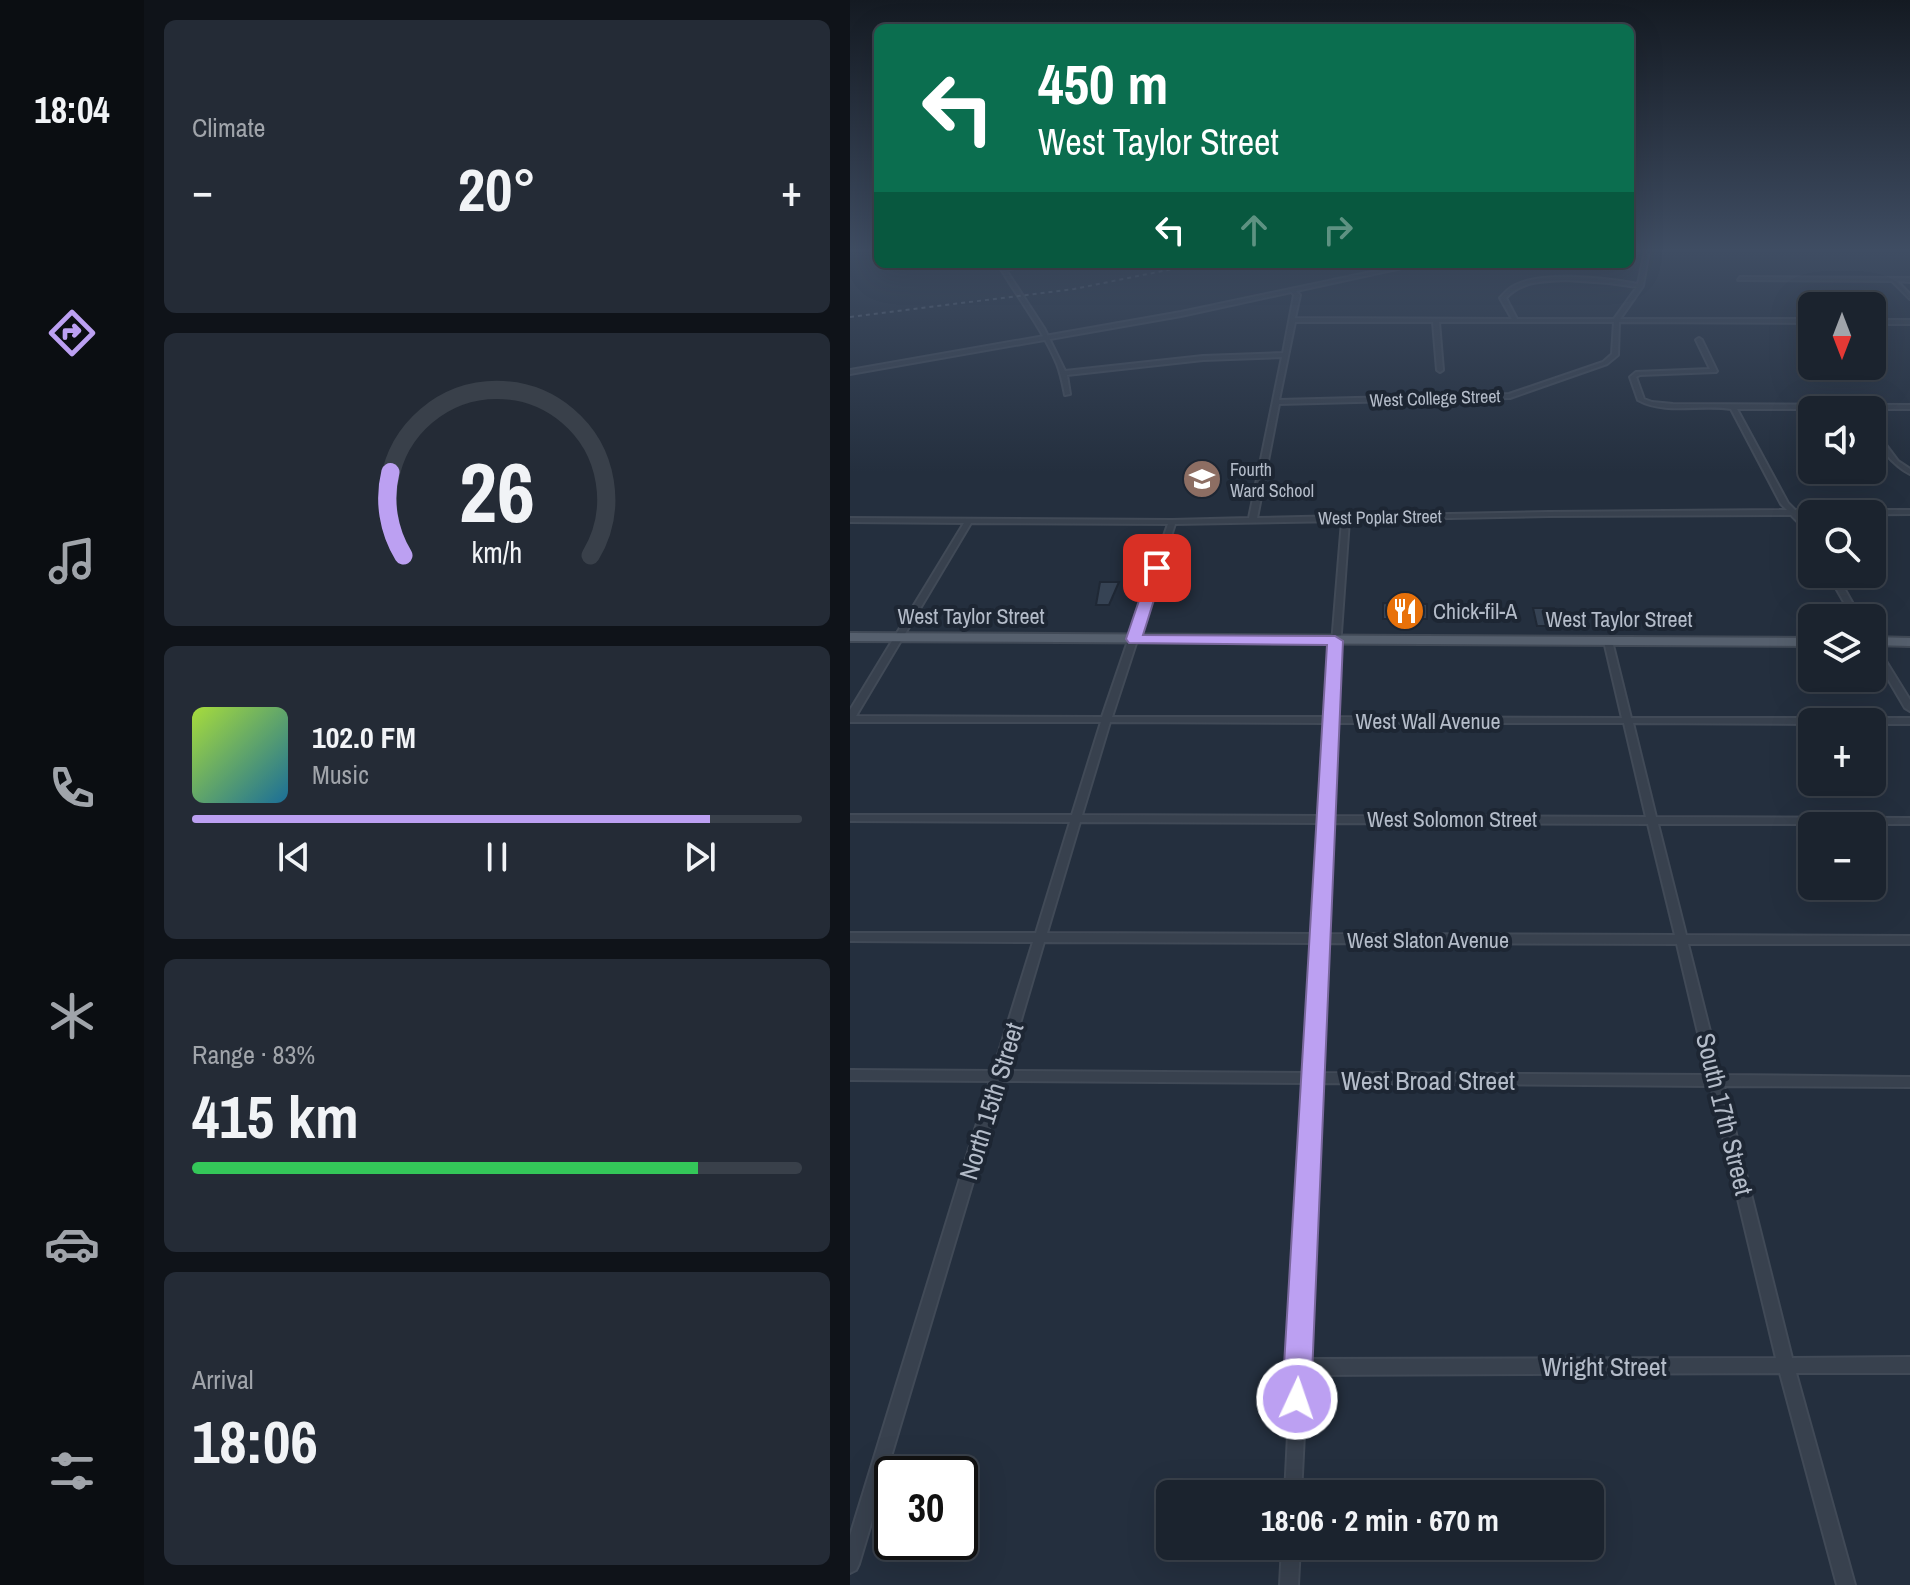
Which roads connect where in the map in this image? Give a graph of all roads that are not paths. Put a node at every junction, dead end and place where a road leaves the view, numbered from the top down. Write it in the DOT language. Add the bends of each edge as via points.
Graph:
graph roads {
  1 [pos="1037,324"];
  2 [pos="1119,324"];
  3 [pos="1291,324"];
  4 [pos="1436,324"];
  5 [pos="1615,324"];
  6 [pos="1045,338"];
  7 [pos="1699,340"];
  8 [pos="1285,355"];
  9 [pos="1440,370"];
  10 [pos="850,372"];
  11 [pos="1064,373"];
  12 [pos="1067,394"];
  13 [pos="1277,402"];
  14 [pos="1733,407"];
  15 [pos="1910,407"];
  16 [pos="1798,408"];
  17 [pos="1886,408"];
  18 [pos="1886,449"];
  19 [pos="1910,472"];
  20 [pos="1793,512"];
  21 [pos="1910,512"];
  22 [pos="1346,517"];
  23 [pos="1253,519"];
  24 [pos="1798,519"];
  25 [pos="850,520"];
  26 [pos="969,520"];
  27 [pos="1172,522"];
  28 [pos="850,637"];
  29 [pos="896,637"];
  30 [pos="1134,639"];
  31 [pos="1335,641"];
  32 [pos="1608,641"];
  33 [pos="1798,642"];
  34 [pos="1910,642"];
  35 [pos="1886,643"];
  36 [pos="1886,667"];
  37 [pos="1910,708"];
  38 [pos="850,718"];
  39 [pos="1106,720"];
  40 [pos="1330,721"];
  41 [pos="1628,721"];
  42 [pos="1910,721"];
  43 [pos="850,818"];
  44 [pos="1077,818"];
  45 [pos="1325,819"];
  46 [pos="1653,820"];
  47 [pos="1910,821"];
  48 [pos="850,937"];
  49 [pos="1040,938"];
  50 [pos="1318,940"];
  51 [pos="1910,940"];
  52 [pos="1683,941"];
  53 [pos="850,1075"];
  54 [pos="998,1076"];
  55 [pos="1313,1079"];
  56 [pos="1717,1080"];
  57 [pos="1910,1082"];
  58 [pos="1910,1365"];
  59 [pos="1786,1366"];
  60 [pos="1298,1367"];
  61 [pos="1294,1480"];
  62 [pos="1290,1560"];
  63 [pos="850,1564"];
  64 [pos="1289,1585"];
  65 [pos="1846,1585"];
  1 -- 6 [label="street"];
  2 -- 6 [label="street"];
  3 -- 8 [label="street"];
  4 -- 9 [label="street"];
  5 -- 13 [label="street, West College Street" via="1615,355 1605,363 1510,396"];
  6 -- 10 [label="street"];
  6 -- 11 [label="street"];
  7 -- 14 [label="street" via="1714,371 1638,373 1633,377 1641,400"];
  8 -- 11 [label="street"];
  8 -- 13 [label="street"];
  11 -- 12 [label="street"];
  13 -- 23 [label="street"];
  14 -- 16 [label="street"];
  14 -- 20 [label="street"];
  15 -- 17 [label="street"];
  18 -- 19 [label="street"];
  20 -- 21 [label="street, West Poplar Street"];
  20 -- 22 [label="street, West Poplar Street"];
  20 -- 24 [label="street"];
  22 -- 23 [label="street, West Poplar Street"];
  22 -- 31 [label="street"];
  23 -- 27 [label="street, West Poplar Street"];
  25 -- 26 [label="street, West Poplar Street"];
  26 -- 27 [label="street, West Poplar Street"];
  26 -- 29 [label="street"];
  27 -- 30 [label="street, North 15th Street"];
  28 -- 29 [label="main road, West Taylor Street"];
  29 -- 30 [label="main road, West Taylor Street"];
  29 -- 38 [label="street"];
  30 -- 31 [label="main road, West Taylor Street"];
  30 -- 39 [label="street, North 15th Street"];
  31 -- 32 [label="main road, West Taylor Street"];
  31 -- 40 [label="street"];
  32 -- 33 [label="main road, West Taylor Street"];
  32 -- 41 [label="street, South 17th Street"];
  34 -- 35 [label="main road"];
  36 -- 37 [label="street"];
  38 -- 39 [label="street, West Wall Avenue"];
  39 -- 40 [label="street, West Wall Avenue"];
  39 -- 44 [label="street, North 15th Street"];
  40 -- 41 [label="street, West Wall Avenue"];
  40 -- 45 [label="street"];
  41 -- 42 [label="street, West Wall Avenue"];
  41 -- 46 [label="street, South 17th Street"];
  43 -- 44 [label="street, West Solomon Street"];
  44 -- 45 [label="street, West Solomon Street"];
  44 -- 49 [label="street, North 15th Street"];
  45 -- 46 [label="street, West Solomon Street"];
  45 -- 50 [label="street"];
  46 -- 47 [label="street, West Solomon Street"];
  46 -- 52 [label="street, South 17th Street"];
  48 -- 49 [label="street, West Slaton Avenue"];
  49 -- 50 [label="street, West Slaton Avenue"];
  49 -- 54 [label="street, North 15th Street"];
  50 -- 52 [label="street, West Slaton Avenue"];
  50 -- 55 [label="street"];
  51 -- 52 [label="street, West Slaton Avenue"];
  52 -- 56 [label="street, South 17th Street"];
  53 -- 54 [label="street, West Broad Street"];
  54 -- 55 [label="street, West Broad Street"];
  54 -- 63 [label="street, North 15th Street"];
  55 -- 56 [label="street, West Broad Street"];
  55 -- 60 [label="street"];
  56 -- 57 [label="street, West Broad Street"];
  56 -- 59 [label="street, South 17th Street"];
  58 -- 59 [label="street, Wright Street"];
  59 -- 60 [label="street, Wright Street"];
  59 -- 65 [label="street, South 17th Street"];
  60 -- 61 [label="street"];
  62 -- 64 [label="street"];
}
